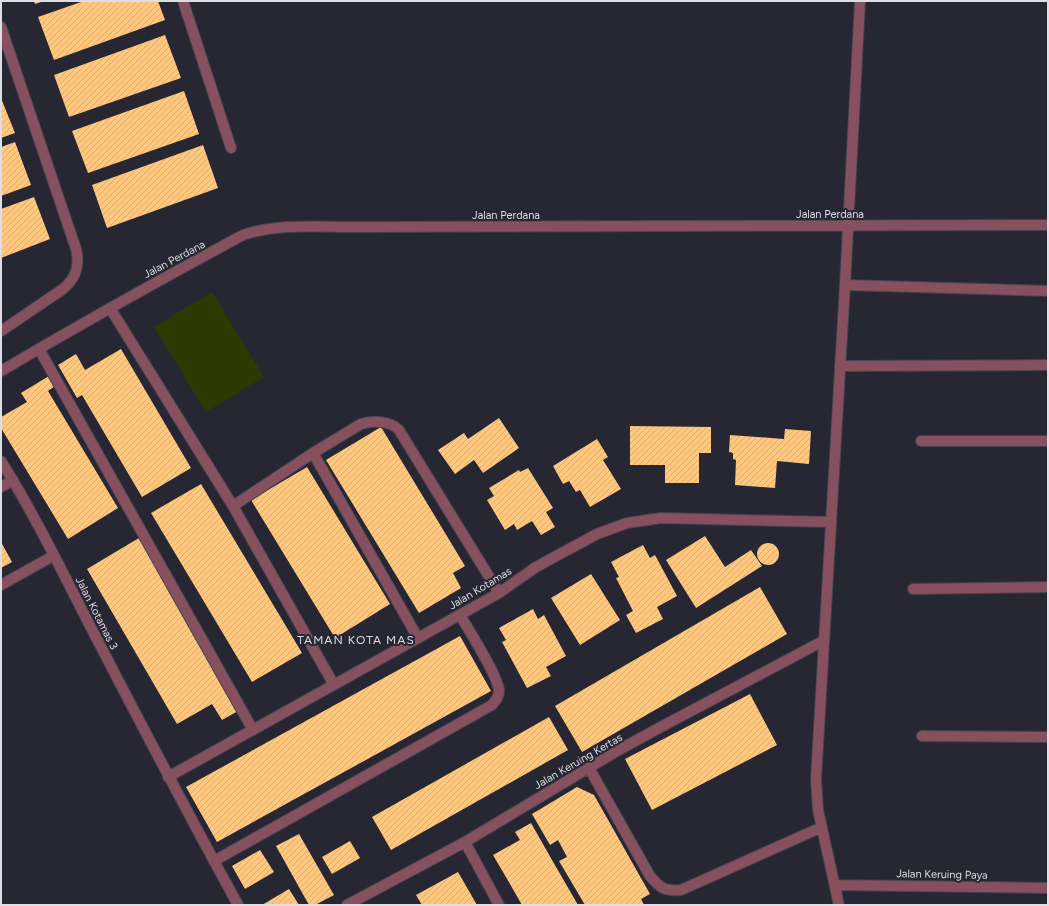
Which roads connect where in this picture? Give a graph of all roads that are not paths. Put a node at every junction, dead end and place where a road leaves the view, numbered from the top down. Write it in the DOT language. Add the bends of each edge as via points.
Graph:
graph roads {
  1 [pos="183,1"];
  2 [pos="860,1"];
  3 [pos="1,28"];
  4 [pos="231,148"];
  5 [pos="848,225"];
  6 [pos="1048,225"];
  7 [pos="845,285"];
  8 [pos="1048,291"];
  9 [pos="110,308"];
  10 [pos="1,331"];
  11 [pos="39,349"];
  12 [pos="1048,365"];
  13 [pos="840,366"];
  14 [pos="1,371"];
  15 [pos="921,441"];
  16 [pos="1048,441"];
  17 [pos="313,453"];
  18 [pos="1,461"];
  19 [pos="13,480"];
  20 [pos="1,487"];
  21 [pos="233,506"];
  22 [pos="830,522"];
  23 [pos="53,556"];
  24 [pos="1,585"];
  25 [pos="1048,587"];
  26 [pos="913,589"];
  27 [pos="499,593"];
  28 [pos="460,615"];
  29 [pos="418,638"];
  30 [pos="823,641"];
  31 [pos="334,685"];
  32 [pos="253,730"];
  33 [pos="922,736"];
  34 [pos="1048,737"];
  35 [pos="589,768"];
  36 [pos="168,777"];
  37 [pos="822,827"];
  38 [pos="464,842"];
  39 [pos="214,861"];
  40 [pos="835,884"];
  41 [pos="1048,888"];
  42 [pos="238,905"];
  43 [pos="347,905"];
  44 [pos="499,905"];
  45 [pos="839,905"];
  1 -- 4 [label="street"];
  2 -- 5 [label="street"];
  3 -- 10 [label="street" via="76,249 78,267 70,283 63,289"];
  5 -- 6 [label="street, Jalan Perdana"];
  5 -- 7 [label="street"];
  5 -- 9 [label="street, Jalan Perdana" via="293,226 243,235"];
  7 -- 8 [label="street"];
  7 -- 13 [label="street"];
  9 -- 11 [label="street, Jalan Perdana"];
  9 -- 21 [label="street"];
  11 -- 14 [label="street, Jalan Perdana"];
  11 -- 32 [label="street"];
  12 -- 13 [label="street"];
  13 -- 22 [label="street"];
  15 -- 16 [label="street"];
  17 -- 21 [label="street"];
  17 -- 27 [label="street" via="365,423 387,423 396,426"];
  17 -- 29 [label="street"];
  18 -- 19 [label="street, Jalan Kotamas 3"];
  19 -- 20 [label="street"];
  19 -- 23 [label="street, Jalan Kotamas 3"];
  21 -- 31 [label="street"];
  22 -- 27 [label="street, Jalan Kotamas" via="661,518 627,523 597,534 543,563"];
  22 -- 30 [label="street"];
  23 -- 24 [label="street"];
  23 -- 36 [label="street, Jalan Kotamas 3"];
  25 -- 26 [label="street"];
  27 -- 28 [label="street, Jalan Kotamas"];
  28 -- 29 [label="street, Jalan Kotamas"];
  28 -- 39 [label="street" via="494,674 499,690 498,698 492,705"];
  29 -- 31 [label="street, Jalan Kotamas"];
  30 -- 35 [label="street, Jalan Keruing Kertas" via="656,729"];
  30 -- 37 [label="street" via="816,779"];
  31 -- 32 [label="street, Jalan Kotamas"];
  32 -- 36 [label="street, Jalan Kotamas"];
  33 -- 34 [label="street"];
  35 -- 37 [label="street" via="650,876 668,891 681,890"];
  35 -- 38 [label="street, Jalan Keruing Kertas"];
  36 -- 39 [label="street, Jalan Kotamas 3"];
  37 -- 40 [label="street"];
  38 -- 43 [label="street, Jalan Keruing Kertas"];
  38 -- 44 [label="street"];
  39 -- 42 [label="street, Jalan Kotamas 3"];
  40 -- 41 [label="street, Jalan Keruing Paya"];
  40 -- 45 [label="street"];
}
